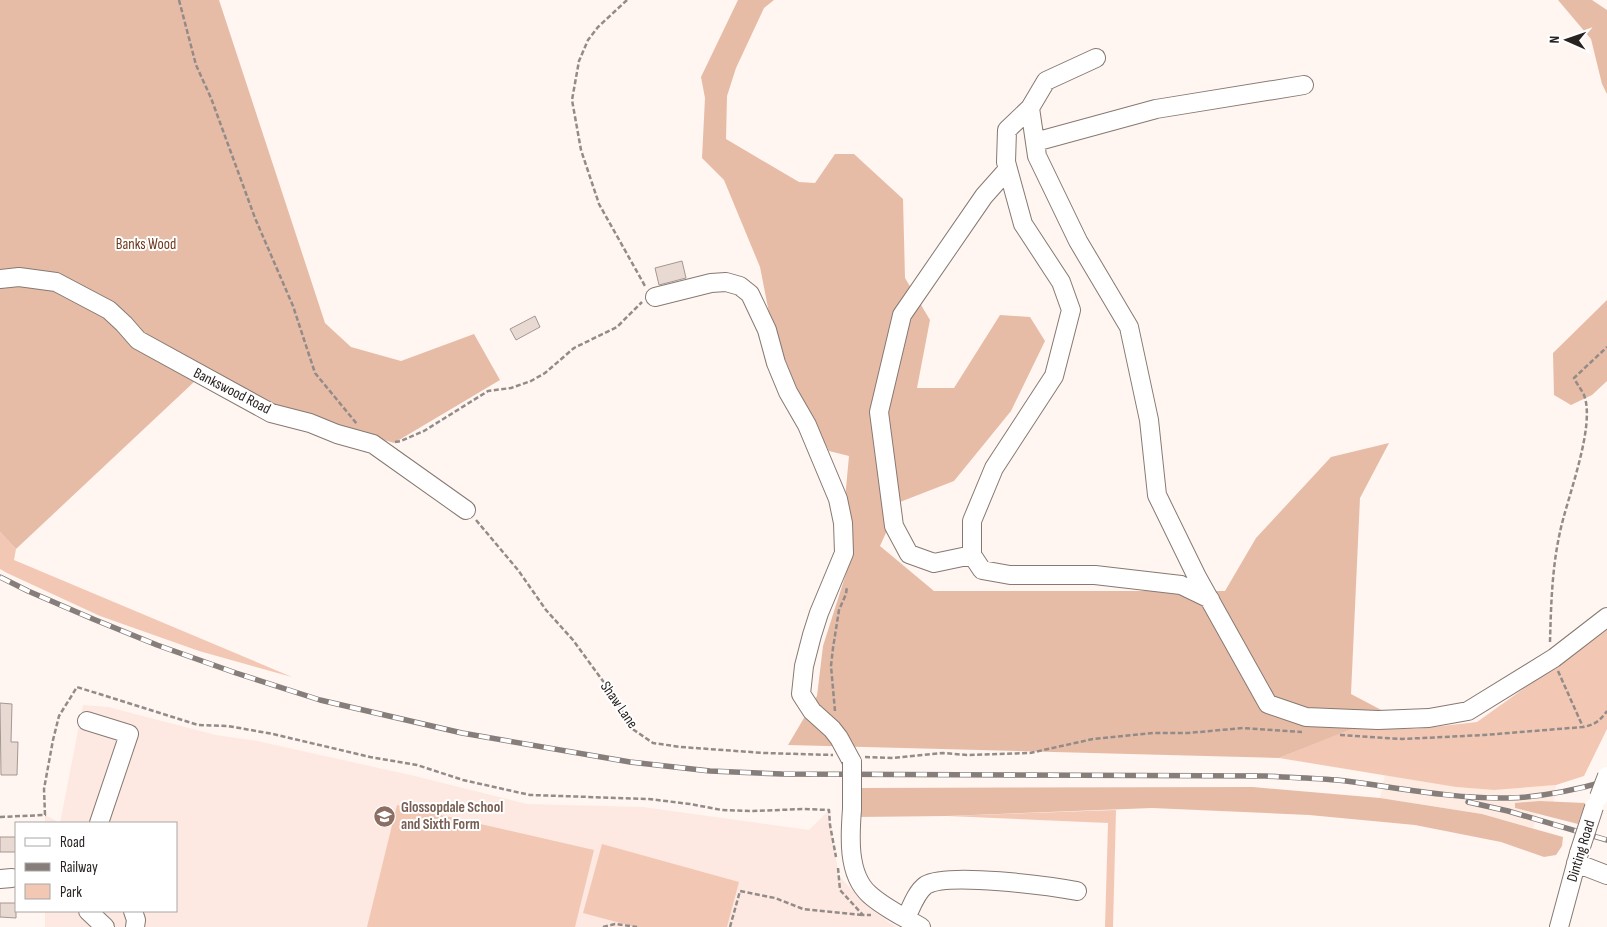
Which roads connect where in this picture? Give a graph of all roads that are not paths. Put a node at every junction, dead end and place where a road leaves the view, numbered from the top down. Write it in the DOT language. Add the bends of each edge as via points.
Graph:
graph roads {
  1 [pos="1096,58"];
  2 [pos="1304,85"];
  3 [pos="1030,108"];
  4 [pos="1035,142"];
  5 [pos="1008,169"];
  6 [pos="0,279"];
  7 [pos="655,297"];
  8 [pos="466,510"];
  9 [pos="972,555"];
  10 [pos="1210,599"];
  11 [pos="1607,617"];
  12 [pos="87,721"];
  13 [pos="1607,776"];
  14 [pos="1599,802"];
  15 [pos="99,822"];
  16 [pos="1577,858"];
  17 [pos="1607,875"];
  18 [pos="1077,891"];
  19 [pos="89,912"];
  20 [pos="133,912"];
  21 [pos="914,923"];
  22 [pos="105,927"];
  23 [pos="135,927"];
  24 [pos="1558,927"];
  1 -- 3 [label="street" via="1046,81"];
  2 -- 4 [label="street" via="1156,109"];
  3 -- 4 [label="street"];
  3 -- 5 [label="street" via="1007,130"];
  4 -- 10 [label="street" via="1037,156 1078,241 1130,326 1149,420 1157,495"];
  5 -- 9 [label="street" via="1022,224 1061,282 1071,310 1054,376 994,468 972,521"];
  5 -- 9 [label="street" via="984,196 902,315 879,412 894,526 909,554 934,563"];
  6 -- 8 [label="street, Bankswood Road" via="19,277 56,282 109,310 138,340 271,413 373,444"];
  7 -- 21 [label="street, bridge" via="726,282 740,286 750,294 767,330 785,384 808,425 838,498 844,553 806,655 802,694 839,738 850,759 850,835 860,883 869,894"];
  9 -- 10 [label="street" via="982,570 1010,575 1095,575 1181,585"];
  10 -- 11 [label="street" via="1268,704 1306,718 1429,718 1468,711 1554,658"];
  12 -- 15 [label="street" via="129,734"];
  13 -- 14 [label="street, Dinting Road, bridge"];
  14 -- 16 [label="street, Dinting Road, bridge"];
  16 -- 17 [label="street"];
  16 -- 24 [label="street, Dinting Road"];
  18 -- 21 [label="street" via="950,880 925,886 917,896"];
  19 -- 22 [label="street"];
  20 -- 23 [label="street"];
}
